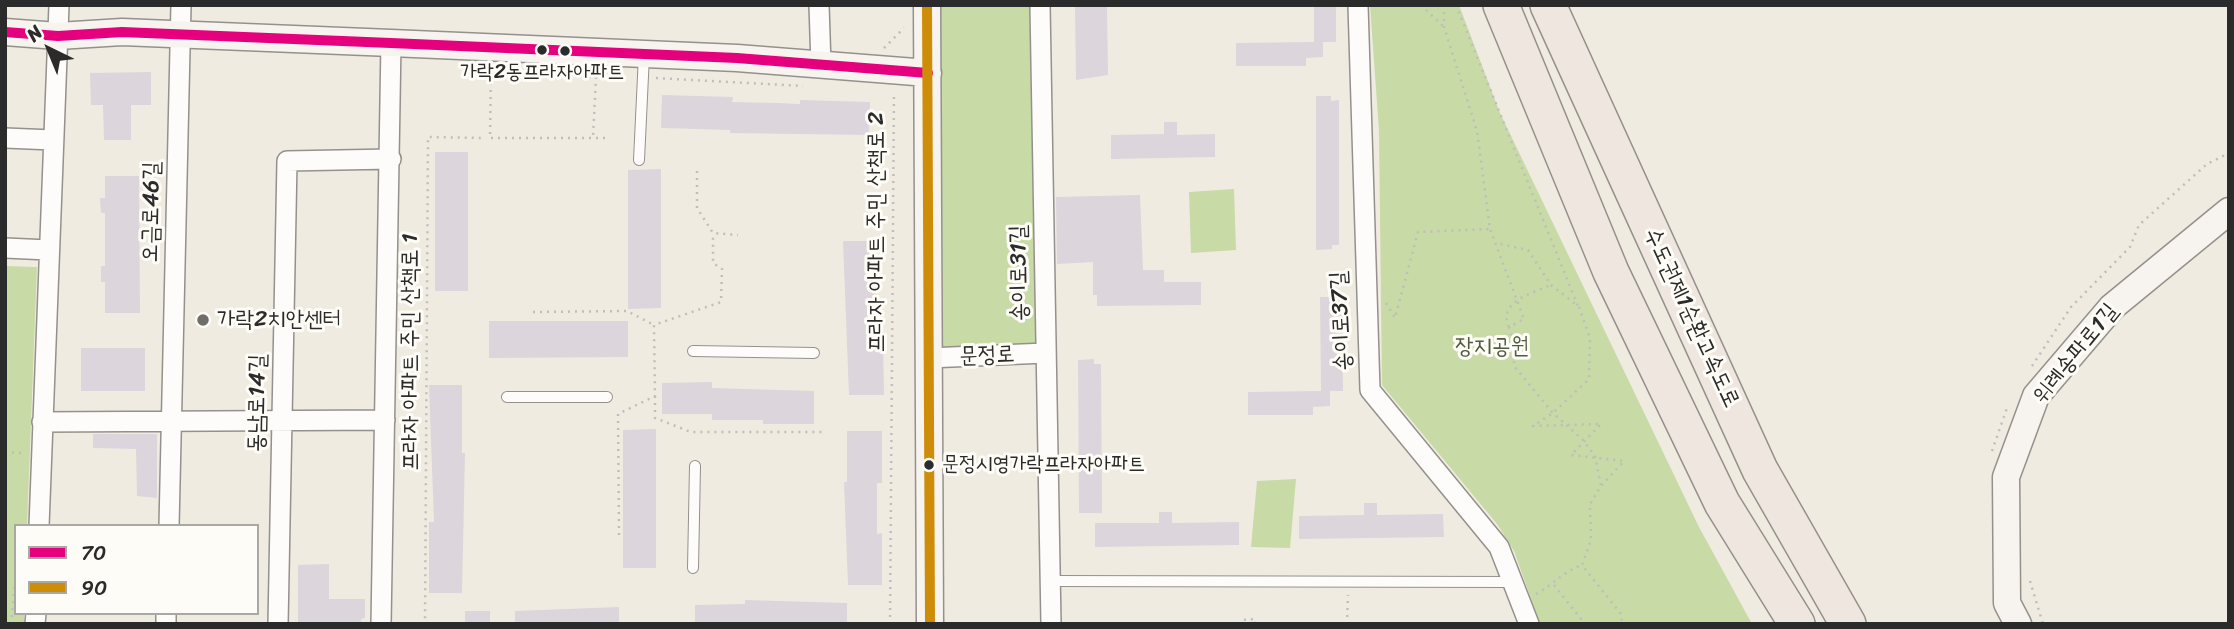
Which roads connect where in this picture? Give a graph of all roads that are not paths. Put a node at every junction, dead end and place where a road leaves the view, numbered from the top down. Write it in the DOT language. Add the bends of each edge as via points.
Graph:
graph roads {
  1 [pos="59,5"];
  2 [pos="181,5"];
  3 [pos="819,5"];
  4 [pos="928,5"];
  5 [pos="1040,5"];
  6 [pos="1358,5"];
  7 [pos="1501,5"];
  8 [pos="1548,5"];
  9 [pos="5,32"];
  10 [pos="58,36"];
  11 [pos="180,36"];
  12 [pos="391,43"];
  13 [pos="643,66"];
  14 [pos="928,73"];
  15 [pos="817,76"];
  16 [pos="5,138"];
  17 [pos="52,140"];
  18 [pos="391,159"];
  19 [pos="639,160"];
  20 [pos="2229,211"];
  21 [pos="5,248"];
  22 [pos="48,250"];
  23 [pos="693,351"];
  24 [pos="814,353"];
  25 [pos="1046,353"];
  26 [pos="928,358"];
  27 [pos="507,397"];
  28 [pos="607,397"];
  29 [pos="282,419"];
  30 [pos="171,420"];
  31 [pos="385,420"];
  32 [pos="42,422"];
  33 [pos="695,466"];
  34 [pos="39,524"];
  35 [pos="169,524"];
  36 [pos="693,568"];
  37 [pos="1050,580"];
  38 [pos="1513,582"];
  39 [pos="278,624"];
  40 [pos="382,624"];
  41 [pos="930,624"];
  42 [pos="1051,624"];
  43 [pos="1529,624"];
  44 [pos="1797,624"];
  45 [pos="1848,624"];
  46 [pos="2018,624"];
  1 -- 10 [label="street"];
  2 -- 11 [label="street, 오금로46길"];
  3 -- 15 [label="street"];
  4 -- 14 [label="street, 문정로"];
  5 -- 25 [label="street, 송이로31길"];
  6 -- 38 [label="street, 송이로37길" via="1370,390 1476,516 1499,547"];
  7 -- 44 [label="highway" via="1611,272 1722,503"];
  8 -- 45 [label="highway, 수도권제1순환고속도로" via="1760,470"];
  9 -- 10 [label="street"];
  10 -- 11 [label="street"];
  10 -- 17 [label="street"];
  11 -- 12 [label="street"];
  11 -- 30 [label="street, 오금로46길"];
  12 -- 13 [label="street" via="491,61"];
  12 -- 18 [label="street"];
  13 -- 15 [label="street"];
  13 -- 19 [label="lane"];
  14 -- 15 [label="street" via="887,80"];
  14 -- 26 [label="street, 문정로"];
  16 -- 17 [label="street"];
  17 -- 22 [label="street"];
  18 -- 29 [label="street, 동남로14길" via="288,161"];
  18 -- 31 [label="street"];
  20 -- 46 [label="street, 위례송파로1길" via="2112,307 2036,396 2006,477 2007,603"];
  21 -- 22 [label="street"];
  22 -- 32 [label="street"];
  23 -- 24 [label="lane"];
  25 -- 26 [label="street, 문정로"];
  25 -- 37 [label="street, 송이로31길"];
  26 -- 41 [label="street, 문정로"];
  27 -- 28 [label="lane"];
  29 -- 30 [label="street"];
  29 -- 31 [label="street"];
  29 -- 39 [label="street, 동남로14길"];
  30 -- 32 [label="street"];
  30 -- 35 [label="street, 오금로46길"];
  31 -- 40 [label="street"];
  32 -- 34 [label="street"];
  33 -- 36 [label="lane"];
  37 -- 38 [label="lane"];
  37 -- 42 [label="street, 송이로31길"];
  38 -- 43 [label="street, 송이로37길"];
}
